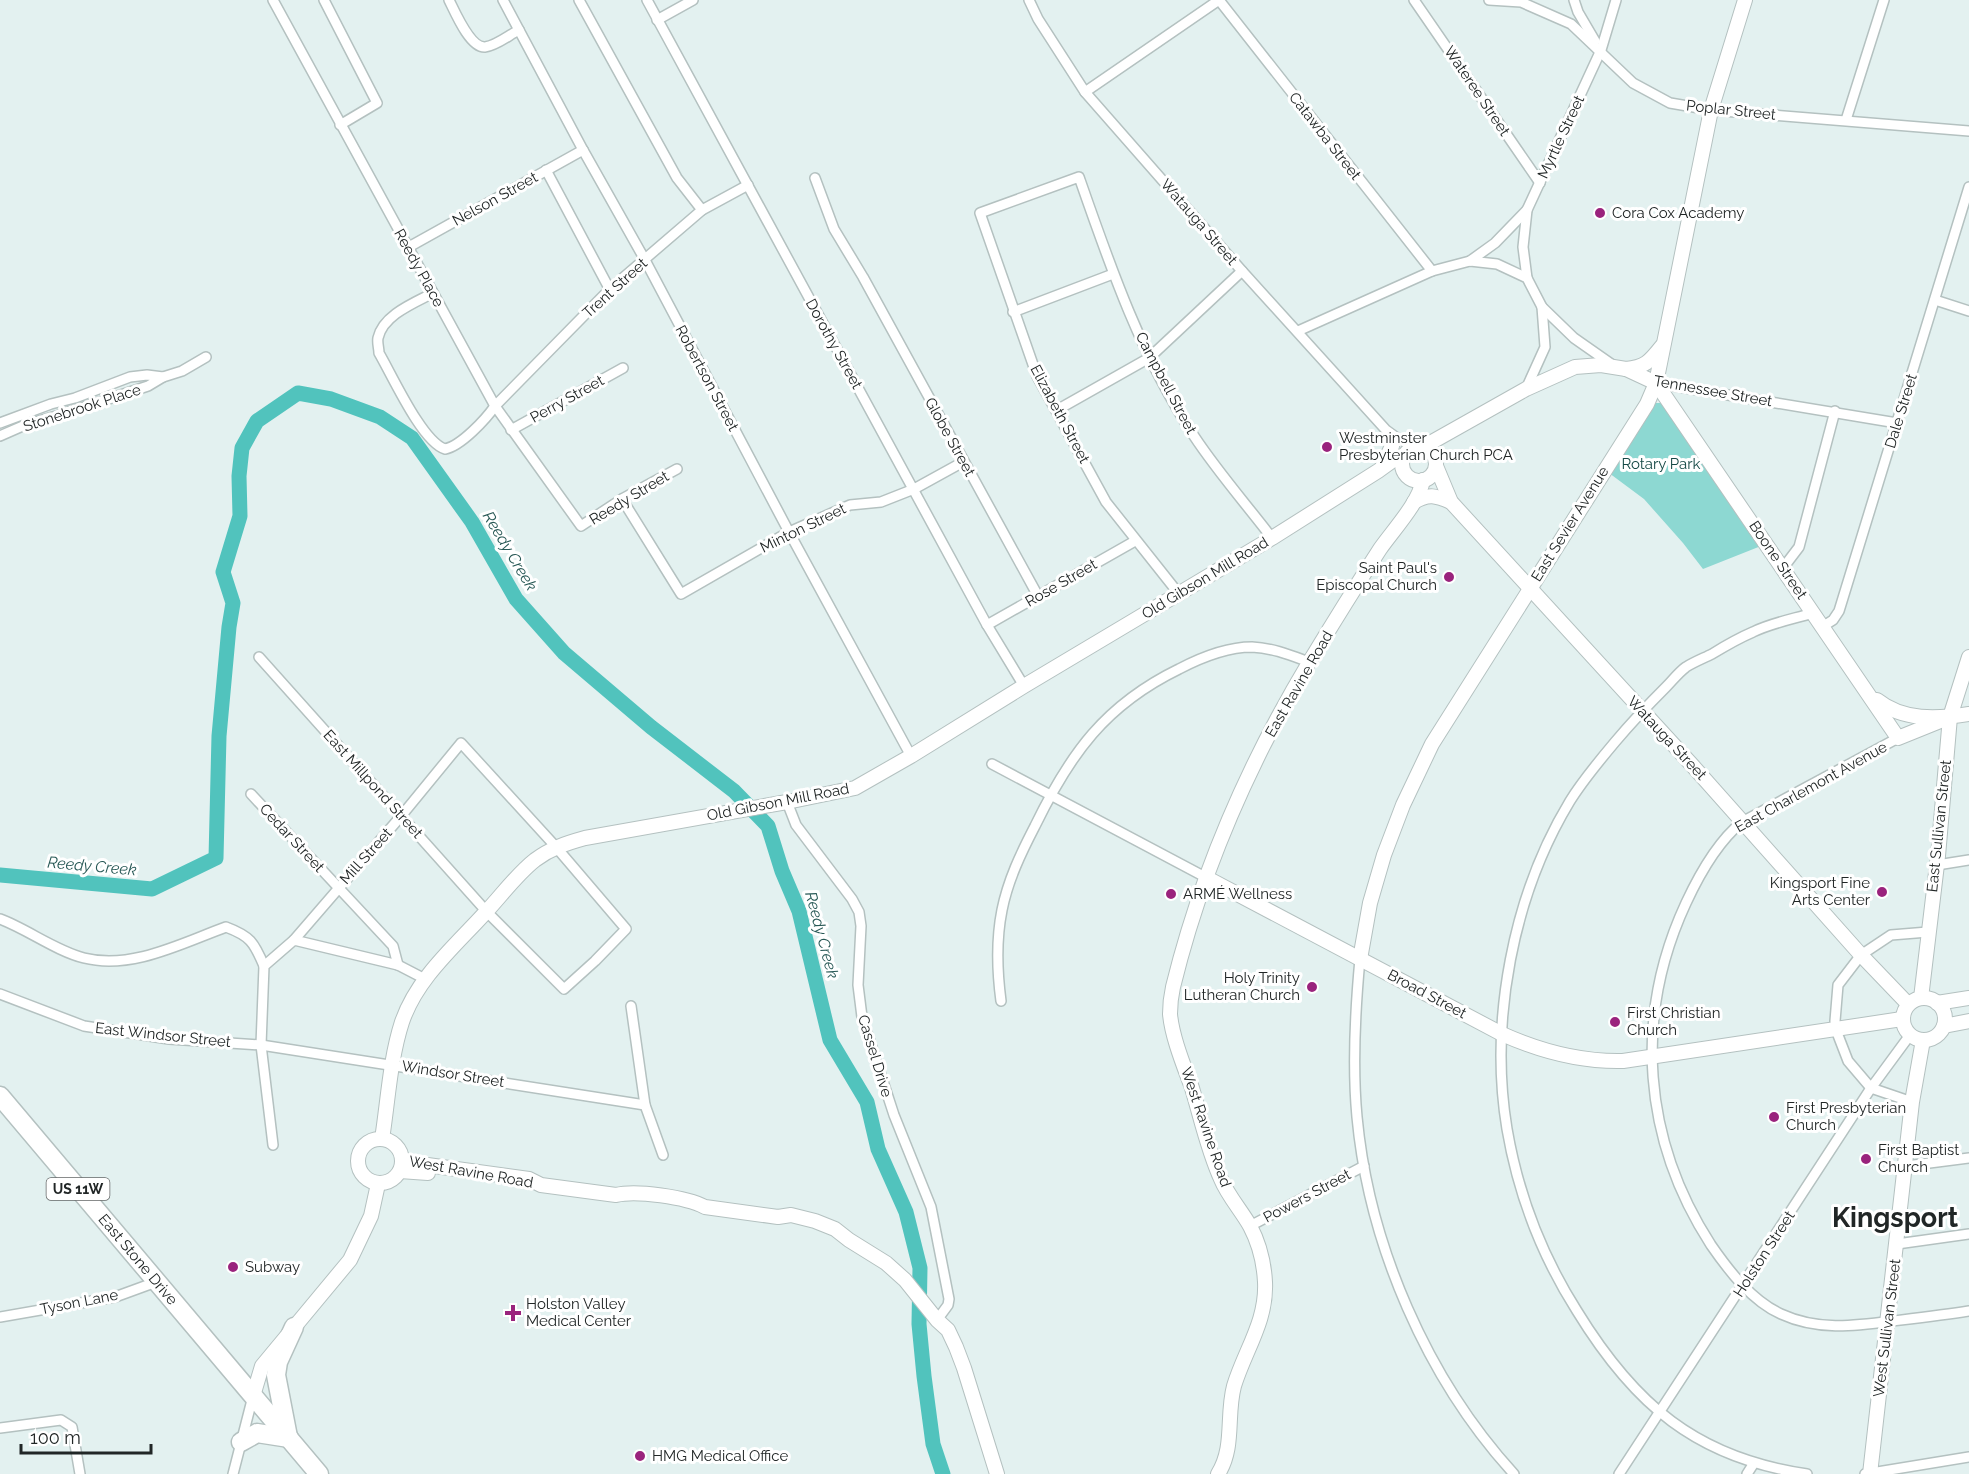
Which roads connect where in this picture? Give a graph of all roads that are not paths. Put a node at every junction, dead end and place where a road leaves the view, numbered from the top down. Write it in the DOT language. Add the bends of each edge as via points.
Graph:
graph roads {
  1 [pos="273,0"];
  2 [pos="324,0"];
  3 [pos="449,0"];
  4 [pos="503,0"];
  5 [pos="579,0"];
  6 [pos="647,0"];
  7 [pos="693,0"];
  8 [pos="1029,0"];
  9 [pos="1219,0"];
  10 [pos="1414,0"];
  11 [pos="1489,0"];
  12 [pos="1574,0"];
  13 [pos="1616,0"];
  14 [pos="1745,0"];
  15 [pos="1884,0"];
  16 [pos="1522,1"];
  17 [pos="657,20"];
  18 [pos="519,30"];
  19 [pos="1601,50"];
  20 [pos="1085,92"];
  21 [pos="1711,110"];
  22 [pos="1846,120"];
  23 [pos="340,125"];
  24 [pos="1969,131"];
  25 [pos="583,150"];
  26 [pos="546,170"];
  27 [pos="815,178"];
  28 [pos="1540,183"];
  29 [pos="748,186"];
  30 [pos="1969,187"];
  31 [pos="702,210"];
  32 [pos="1527,210"];
  33 [pos="980,213"];
  34 [pos="407,248"];
  35 [pos="645,260"];
  36 [pos="1470,261"];
  37 [pos="1242,271"];
  38 [pos="1432,272"];
  39 [pos="1113,274"];
  40 [pos="1527,278"];
  41 [pos="610,290"];
  42 [pos="433,293"];
  43 [pos="1935,300"];
  44 [pos="1542,307"];
  45 [pos="1969,311"];
  46 [pos="1013,312"];
  47 [pos="1298,331"];
  48 [pos="1664,344"];
  49 [pos="206,357"];
  50 [pos="1149,358"];
  51 [pos="623,368"];
  52 [pos="1620,368"];
  53 [pos="163,377"];
  54 [pos="1656,383"];
  55 [pos="1526,389"];
  56 [pos="495,406"];
  57 [pos="1057,410"];
  58 [pos="1835,411"];
  59 [pos="0,423"];
  60 [pos="1897,423"];
  61 [pos="511,430"];
  62 [pos="1451,433"];
  63 [pos="1388,434"];
  64 [pos="0,436"];
  65 [pos="1420,447"];
  66 [pos="963,462"];
  67 [pos="1436,463"];
  68 [pos="677,469"];
  69 [pos="1412,470"];
  70 [pos="1378,471"];
  71 [pos="914,489"];
  72 [pos="622,499"];
  73 [pos="1414,502"];
  74 [pos="1451,502"];
  75 [pos="580,526"];
  76 [pos="789,532"];
  77 [pos="1272,538"];
  78 [pos="1135,541"];
  79 [pos="1783,568"];
  80 [pos="1530,588"];
  81 [pos="1179,594"];
  82 [pos="1038,596"];
  83 [pos="1813,613"];
  84 [pos="987,625"];
  85 [pos="1822,627"];
  86 [pos="259,657"];
  87 [pos="1969,657"];
  88 [pos="1309,662"];
  89 [pos="1861,683"];
  90 [pos="1024,686"];
  91 [pos="1641,710"];
  92 [pos="1969,714"];
  93 [pos="1950,717"];
  94 [pos="1898,738"];
  95 [pos="911,756"];
  96 [pos="992,764"];
  97 [pos="251,794"];
  98 [pos="1050,795"];
  99 [pos="780,803"];
  100 [pos="402,816"];
  101 [pos="1742,822"];
  102 [pos="556,847"];
  103 [pos="1969,860"];
  104 [pos="1937,864"];
  105 [pos="1207,878"];
  106 [pos="338,888"];
  107 [pos="486,912"];
  108 [pos="0,919"];
  109 [pos="1928,932"];
  110 [pos="294,940"];
  111 [pos="1862,955"];
  112 [pos="1360,958"];
  113 [pos="398,965"];
  114 [pos="264,966"];
  115 [pos="425,980"];
  116 [pos="0,993"];
  117 [pos="1922,998"];
  118 [pos="1969,998"];
  119 [pos="1001,1001"];
  120 [pos="1937,1003"];
  121 [pos="1908,1004"];
  122 [pos="631,1006"];
  123 [pos="1902,1020"];
  124 [pos="1969,1022"];
  125 [pos="1944,1026"];
  126 [pos="1836,1030"];
  127 [pos="1502,1034"];
  128 [pos="1916,1038"];
  129 [pos="261,1045"];
  130 [pos="1652,1058"];
  131 [pos="393,1065"];
  132 [pos="1871,1088"];
  133 [pos="0,1096"];
  134 [pos="1912,1102"];
  135 [pos="645,1105"];
  136 [pos="382,1139"];
  137 [pos="273,1145"];
  138 [pos="663,1155"];
  139 [pos="1969,1158"];
  140 [pos="401,1165"];
  141 [pos="1364,1166"];
  142 [pos="1906,1166"];
  143 [pos="378,1184"];
  144 [pos="1250,1226"];
  145 [pos="1969,1234"];
  146 [pos="1897,1244"];
  147 [pos="156,1282"];
  148 [pos="1744,1285"];
  149 [pos="1969,1311"];
  150 [pos="0,1317"];
  151 [pos="935,1317"];
  152 [pos="1888,1322"];
  153 [pos="294,1327"];
  154 [pos="253,1396"];
  155 [pos="1659,1413"];
  156 [pos="0,1428"];
  157 [pos="288,1438"];
  158 [pos="241,1442"];
  159 [pos="1969,1457"];
  160 [pos="1754,1463"];
  161 [pos="80,1474"];
  162 [pos="233,1474"];
  163 [pos="319,1474"];
  164 [pos="988,1474"];
  165 [pos="997,1474"];
  166 [pos="1218,1474"];
  167 [pos="1514,1474"];
  168 [pos="1619,1474"];
  169 [pos="1747,1474"];
  170 [pos="1807,1474"];
  171 [pos="1865,1474"];
  172 [pos="1870,1474"];
  1 -- 23 [label="street, Reedy Place"];
  2 -- 23 [label="street" via="376,104"];
  3 -- 18 [label="street" via="472,41 479,46 489,46"];
  4 -- 18 [label="street, Robertson Street"];
  5 -- 31 [label="street" via="677,178"];
  6 -- 17 [label="street, Dorothy Street"];
  7 -- 17 [label="street"];
  8 -- 20 [label="street, Watauga Street"];
  9 -- 20 [label="street"];
  9 -- 38 [label="street, Catawba Street"];
  10 -- 28 [label="street, Wateree Street"];
  11 -- 16 [label="street, Poplar Street"];
  12 -- 19 [label="street"];
  13 -- 19 [label="street, Myrtle Street"];
  14 -- 21 [label="street, East Sevier Avenue"];
  15 -- 22 [label="street"];
  16 -- 19 [label="street, Poplar Street" via="1571,24"];
  17 -- 29 [label="street, Dorothy Street"];
  18 -- 25 [label="street, Robertson Street"];
  19 -- 21 [label="street, Poplar Street" via="1633,83 1670,103"];
  19 -- 28 [label="street, Myrtle Street"];
  20 -- 37 [label="street, Watauga Street"];
  21 -- 22 [label="street, Poplar Street"];
  21 -- 48 [label="street, East Sevier Avenue"];
  22 -- 24 [label="street, Poplar Street"];
  23 -- 34 [label="street, Reedy Place"];
  25 -- 26 [label="street, Nelson Street"];
  25 -- 35 [label="street, Robertson Street"];
  26 -- 34 [label="street, Nelson Street"];
  26 -- 41 [label="street"];
  27 -- 66 [label="street, Globe Street" via="834,229"];
  28 -- 32 [label="street, Myrtle Street"];
  29 -- 31 [label="street, Trent Street"];
  29 -- 71 [label="street, Dorothy Street"];
  30 -- 43 [label="street, Dale Street"];
  31 -- 35 [label="street, Trent Street"];
  32 -- 36 [label="street" via="1495,243"];
  32 -- 40 [label="street, Myrtle Street" via="1523,247"];
  33 -- 39 [label="street, Campbell Street" via="1079,177"];
  33 -- 46 [label="street, Elizabeth Street"];
  34 -- 42 [label="street, Reedy Place"];
  35 -- 41 [label="street, Trent Street"];
  35 -- 76 [label="street, Robertson Street"];
  36 -- 38 [label="street"];
  36 -- 40 [label="street" via="1497,264"];
  37 -- 47 [label="street, Watauga Street"];
  37 -- 50 [label="street"];
  38 -- 47 [label="street"];
  39 -- 46 [label="street"];
  39 -- 50 [label="street, Campbell Street"];
  40 -- 44 [label="street, Tennessee Street"];
  41 -- 56 [label="street, Trent Street"];
  42 -- 56 [label="street, Reedy Place"];
  42 -- 56 [label="street, Trent Street" via="390,319 378,340 379,353 421,427 440,447 450,448 460,442"];
  43 -- 45 [label="street"];
  43 -- 60 [label="street, Dale Street"];
  44 -- 52 [label="street, Tennessee Street" via="1574,338"];
  44 -- 55 [label="street" via="1545,347"];
  46 -- 57 [label="street, Elizabeth Street" via="1037,376"];
  47 -- 63 [label="street, Watauga Street"];
  48 -- 52 [label="street" via="1645,365"];
  48 -- 54 [label="street, East Sevier Avenue"];
  49 -- 53 [label="street, Stonebrook Place"];
  50 -- 57 [label="street"];
  50 -- 77 [label="street, Campbell Street" via="1194,436"];
  51 -- 61 [label="street, Perry Street"];
  52 -- 54 [label="street, Tennessee Street"];
  52 -- 55 [label="street" via="1575,367"];
  53 -- 59 [label="street, Stonebrook Place" via="130,377"];
  53 -- 64 [label="street, Stonebrook Place" via="148,386"];
  54 -- 58 [label="street, Tennessee Street"];
  54 -- 79 [label="street, Boone Street"];
  54 -- 80 [label="street, East Sevier Avenue" via="1647,404"];
  55 -- 62 [label="street"];
  56 -- 61 [label="street, Reedy Place"];
  57 -- 78 [label="street, Elizabeth Street" via="1106,502"];
  58 -- 60 [label="street, Tennessee Street"];
  58 -- 79 [label="street" via="1798,547"];
  60 -- 85 [label="street, Dale Street" via="1839,611"];
  61 -- 75 [label="street, Reedy Place"];
  62 -- 65 [label="street"];
  62 -- 67 [label="street"];
  63 -- 65 [label="street, Watauga Street"];
  63 -- 69 [label="street, Watauga Street"];
  63 -- 70 [label="street" via="1392,446"];
  65 -- 67 [label="street" via="1431,452"];
  65 -- 69 [label="street" via="1409,450"];
  66 -- 71 [label="street, Minton Street"];
  66 -- 82 [label="street, Globe Street"];
  67 -- 69 [label="street" via="1432,475"];
  67 -- 74 [label="street, Watauga Street"];
  68 -- 72 [label="street, Reedy Street"];
  69 -- 70 [label="street, Old Gibson Mill Road" via="1396,458"];
  69 -- 73 [label="street"];
  69 -- 74 [label="street"];
  70 -- 77 [label="street, Old Gibson Mill Road"];
  71 -- 76 [label="street, Minton Street" via="881,502 850,505"];
  71 -- 84 [label="street, Dorothy Street"];
  72 -- 75 [label="street, Reedy Street"];
  72 -- 76 [label="street, Minton Street" via="681,594"];
  73 -- 74 [label="street" via="1424,496"];
  73 -- 88 [label="street, East Ravine Road"];
  74 -- 80 [label="street, Watauga Street"];
  76 -- 95 [label="street, Robertson Street"];
  77 -- 81 [label="street, Old Gibson Mill Road"];
  78 -- 81 [label="street, Elizabeth Street"];
  78 -- 82 [label="street, Rose Street"];
  79 -- 83 [label="street, Boone Street"];
  80 -- 91 [label="street, Watauga Street"];
  80 -- 112 [label="street, East Sevier Avenue" via="1416,774 1384,855"];
  81 -- 90 [label="street, Old Gibson Mill Road"];
  82 -- 84 [label="street, Rose Street"];
  83 -- 85 [label="street, Boone Street"];
  83 -- 91 [label="street" via="1754,631 1686,667"];
  84 -- 90 [label="street, Dorothy Street"];
  85 -- 89 [label="street, Boone Street"];
  86 -- 100 [label="street, East Millpond Street"];
  87 -- 93 [label="street, East Sullivan Street"];
  88 -- 98 [label="street" via="1281,651 1251,647 1220,652 1161,677 1132,695 1097,728 1066,766"];
  88 -- 105 [label="street, East Ravine Road" via="1255,763"];
  89 -- 93 [label="street" via="1893,711 1916,717"];
  89 -- 94 [label="street, Boone Street"];
  90 -- 95 [label="street, Old Gibson Mill Road"];
  91 -- 101 [label="street, Watauga Street"];
  91 -- 127 [label="street" via="1583,780 1538,865 1516,934"];
  92 -- 93 [label="street"];
  93 -- 94 [label="street, East Charlemont Avenue"];
  93 -- 104 [label="street, East Sullivan Street"];
  94 -- 101 [label="street, East Charlemont Avenue"];
  95 -- 99 [label="street, Old Gibson Mill Road" via="855,788"];
  96 -- 98 [label="street, Broad Street"];
  97 -- 106 [label="street, Cedar Street"];
  98 -- 105 [label="street, Broad Street"];
  98 -- 119 [label="street" via="1010,880 1002,912 998,946"];
  99 -- 102 [label="street, Old Gibson Mill Road" via="585,838"];
  99 -- 151 [label="street, Cassel Drive" via="859,912 858,985 862,1017 891,1109 933,1214 950,1299"];
  100 -- 102 [label="street, Mill Street" via="461,743"];
  100 -- 106 [label="street, Mill Street"];
  100 -- 107 [label="street, East Millpond Street"];
  101 -- 111 [label="street, Watauga Street"];
  101 -- 130 [label="street, East Charlemont Avenue" via="1705,868 1679,917 1660,976"];
  102 -- 107 [label="street, Old Gibson Mill Road" via="536,859"];
  102 -- 107 [label="street, East Millpond Street" via="626,929 595,961 564,988"];
  103 -- 104 [label="street"];
  104 -- 109 [label="street, East Sullivan Street"];
  105 -- 112 [label="street, Broad Street"];
  105 -- 144 [label="street, West Ravine Road" via="1177,974 1171,1017 1220,1178"];
  106 -- 110 [label="street, Mill Street"];
  106 -- 113 [label="street, Cedar Street" via="393,946"];
  107 -- 115 [label="street, Old Gibson Mill Road"];
  108 -- 114 [label="street" via="84,958 116,960 162,952 225,927 243,933 255,945"];
  109 -- 111 [label="street" via="1891,935"];
  109 -- 117 [label="street, East Sullivan Street"];
  110 -- 113 [label="street"];
  110 -- 114 [label="street, Mill Street"];
  111 -- 121 [label="street, Watauga Street"];
  111 -- 126 [label="street" via="1838,985"];
  112 -- 127 [label="street, Broad Street"];
  112 -- 141 [label="street" via="1354,1067"];
  113 -- 115 [label="street"];
  114 -- 129 [label="street"];
  115 -- 131 [label="street, Old Gibson Mill Road" via="402,1020"];
  116 -- 129 [label="street, East Windsor Street" via="84,1026 169,1039"];
  117 -- 120 [label="street"];
  117 -- 121 [label="street"];
  118 -- 120 [label="street"];
  120 -- 125 [label="street" via="1944,1013"];
  121 -- 123 [label="street"];
  122 -- 135 [label="street"];
  123 -- 126 [label="street, Broad Street"];
  123 -- 128 [label="street"];
  124 -- 125 [label="street"];
  125 -- 128 [label="street" via="1936,1036"];
  126 -- 130 [label="street, Broad Street"];
  126 -- 132 [label="street" via="1848,1061"];
  127 -- 130 [label="street, Broad Street" via="1576,1059"];
  127 -- 155 [label="street" via="1507,1129 1519,1181 1541,1242 1586,1326"];
  128 -- 132 [label="street, Holston Street"];
  128 -- 134 [label="street, West Sullivan Street"];
  129 -- 131 [label="street, Windsor Street"];
  129 -- 137 [label="street"];
  130 -- 148 [label="street, East Charlemont Avenue" via="1659,1119 1674,1172 1707,1237"];
  131 -- 135 [label="street, Windsor Street"];
  131 -- 136 [label="street, Old Gibson Mill Road"];
  132 -- 134 [label="street"];
  132 -- 148 [label="street, Holston Street"];
  133 -- 147 [label="highway, East Stone Drive / US 11W"];
  134 -- 142 [label="street, West Sullivan Street"];
  135 -- 138 [label="street"];
  136 -- 140 [label="street" via="395,1145"];
  136 -- 143 [label="street" via="363,1146 358,1159 361,1172"];
  139 -- 142 [label="street"];
  140 -- 143 [label="street" via="391,1181"];
  140 -- 151 [label="street, West Ravine Road" via="415,1172 616,1195 626,1201 693,1210 705,1207 778,1217 849,1240 886,1263"];
  141 -- 144 [label="street, Powers Street"];
  141 -- 167 [label="street" via="1391,1264 1422,1339 1472,1422"];
  142 -- 146 [label="street, West Sullivan Street"];
  143 -- 153 [label="street" via="371,1216 350,1260"];
  144 -- 166 [label="street, West Ravine Road" via="1264,1268 1264,1308 1233,1389 1229,1445"];
  145 -- 146 [label="street"];
  146 -- 152 [label="street, West Sullivan Street"];
  147 -- 150 [label="street, Tyson Lane" via="115,1297"];
  147 -- 154 [label="highway, East Stone Drive / US 11W"];
  148 -- 152 [label="street, East Charlemont Avenue" via="1781,1314 1812,1324 1847,1327"];
  148 -- 155 [label="street, Holston Street"];
  149 -- 152 [label="street, East Charlemont Avenue"];
  151 -- 164 [label="street, West Ravine Road" via="957,1372"];
  151 -- 165 [label="street, West Ravine Road" via="948,1330 960,1356"];
  152 -- 172 [label="street, West Sullivan Street"];
  153 -- 154 [label="street" via="262,1366"];
  153 -- 157 [label="highway" via="276,1375"];
  154 -- 157 [label="highway, US 11W"];
  154 -- 158 [label="street"];
  155 -- 160 [label="street" via="1706,1444"];
  155 -- 168 [label="street, Holston Street"];
  156 -- 161 [label="street" via="61,1420 72,1427"];
  157 -- 158 [label="highway" via="257,1433"];
  157 -- 163 [label="highway, US 11W"];
  158 -- 162 [label="street"];
  159 -- 172 [label="street"];
  160 -- 169 [label="street"];
  160 -- 170 [label="street"];
  171 -- 172 [label="street"];
}
